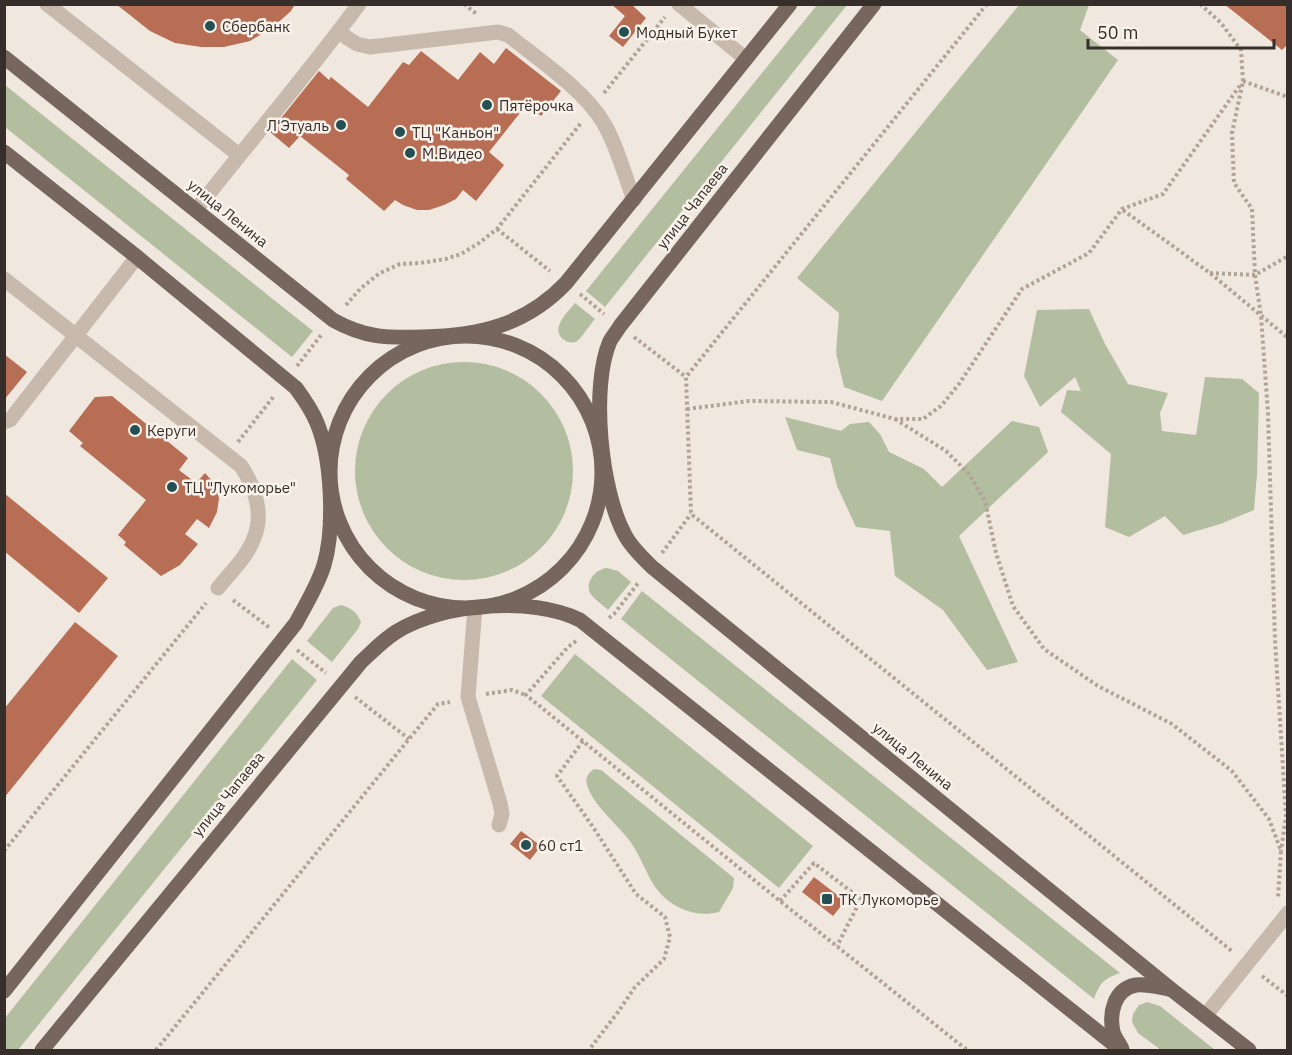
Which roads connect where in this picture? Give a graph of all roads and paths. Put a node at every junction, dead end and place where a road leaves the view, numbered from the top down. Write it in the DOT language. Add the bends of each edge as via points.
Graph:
graph roads {
  1 [pos="47,4"];
  2 [pos="359,4"];
  3 [pos="464,4"];
  4 [pos="790,4"];
  5 [pos="874,4"];
  6 [pos="987,4"];
  7 [pos="1200,4"];
  8 [pos="673,9"];
  9 [pos="478,16"];
  10 [pos="346,37"];
  11 [pos="4,57"];
  12 [pos="746,59"];
  13 [pos="1243,81"];
  14 [pos="1287,97"];
  15 [pos="593,107"];
  16 [pos="4,152"];
  17 [pos="239,155"];
  18 [pos="634,200"];
  19 [pos="1122,209"];
  20 [pos="196,210"];
  21 [pos="496,229"];
  22 [pos="1287,256"];
  23 [pos="136,257"];
  24 [pos="1210,273"];
  25 [pos="1255,275"];
  26 [pos="4,279"];
  27 [pos="566,283"];
  28 [pos="1261,316"];
  29 [pos="333,320"];
  30 [pos="620,326"];
  31 [pos="75,336"];
  32 [pos="452,336"];
  33 [pos="1287,338"];
  34 [pos="686,377"];
  35 [pos="286,380"];
  36 [pos="687,410"];
  37 [pos="894,419"];
  38 [pos="4,422"];
  39 [pos="227,455"];
  40 [pos="601,455"];
  41 [pos="330,479"];
  42 [pos="691,514"];
  43 [pos="652,567"];
  44 [pos="218,588"];
  45 [pos="475,607"];
  46 [pos="592,630"];
  47 [pos="284,639"];
  48 [pos="340,685"];
  49 [pos="526,695"];
  50 [pos="468,698"];
  51 [pos="409,739"];
  52 [pos="583,741"];
  53 [pos="499,825"];
  54 [pos="4,851"];
  55 [pos="1281,851"];
  56 [pos="780,901"];
  57 [pos="1287,913"];
  58 [pos="1276,926"];
  59 [pos="837,946"];
  60 [pos="1247,963"];
  61 [pos="1172,990"];
  62 [pos="4,992"];
  63 [pos="1287,996"];
  64 [pos="1205,1016"];
  65 [pos="42,1050"];
  66 [pos="156,1050"];
  67 [pos="589,1050"];
  68 [pos="967,1050"];
  69 [pos="1122,1050"];
  70 [pos="1249,1050"];
  1 -- 17 [label="lane"];
  2 -- 17 [label="lane"];
  3 -- 9 [label="path"];
  4 -- 12 [label="main road"];
  5 -- 30 [label="main road, улица Чапаева"];
  6 -- 34 [label="path"];
  7 -- 13 [label="path" via="1221,23 1241,50"];
  8 -- 12 [label="lane"];
  8 -- 15 [label="path"];
  10 -- 15 [label="lane" via="370,47 498,32 508,35"];
  11 -- 20 [label="main road, улица Ленина"];
  12 -- 18 [label="main road"];
  13 -- 14 [label="path"];
  13 -- 19 [label="path" via="1163,194"];
  13 -- 25 [label="path" via="1232,134 1234,183 1252,209"];
  15 -- 18 [label="lane" via="609,133"];
  15 -- 21 [label="path"];
  16 -- 23 [label="main road"];
  17 -- 20 [label="lane"];
  18 -- 27 [label="main road"];
  19 -- 24 [label="path"];
  19 -- 37 [label="path" via="1089,253 1022,289 940,406 923,419"];
  20 -- 29 [label="main road, улица Ленина"];
  21 -- 27 [label="path"];
  21 -- 29 [label="path" via="446,260 400,264 380,273"];
  22 -- 25 [label="path"];
  23 -- 31 [label="lane"];
  23 -- 35 [label="main road"];
  24 -- 25 [label="path"];
  24 -- 28 [label="path"];
  25 -- 28 [label="path"];
  26 -- 31 [label="lane"];
  27 -- 30 [label="path"];
  27 -- 32 [label="main road" via="553,298 519,318"];
  28 -- 33 [label="path"];
  28 -- 55 [label="path" via="1287,816"];
  29 -- 32 [label="main road, улица Ленина" via="347,328 386,337"];
  29 -- 35 [label="path"];
  30 -- 34 [label="path"];
  30 -- 40 [label="main road, улица Чапаева" via="610,342 600,385"];
  31 -- 38 [label="lane" via="10,420"];
  31 -- 39 [label="lane"];
  32 -- 40 [label="main road" via="505,341 551,365 585,405 596,429"];
  32 -- 41 [label="main road" via="408,349 370,374 335,433"];
  34 -- 36 [label="path"];
  35 -- 39 [label="path"];
  35 -- 41 [label="main road" via="307,403 318,425"];
  36 -- 37 [label="path" via="749,401 831,402"];
  36 -- 42 [label="path"];
  37 -- 55 [label="path" via="946,452 969,474 984,501 1013,606 1044,649 1098,686 1172,724 1232,771 1269,819"];
  39 -- 44 [label="lane" via="251,481 258,518 246,554"];
  40 -- 43 [label="main road, улица Ленина" via="618,522 625,537"];
  40 -- 45 [label="main road" via="598,508 574,555 556,575 534,590 509,601"];
  41 -- 45 [label="main road" via="333,501 350,543 380,578 420,600 442,606"];
  41 -- 47 [label="main road" via="325,563 309,600"];
  42 -- 43 [label="path"];
  42 -- 60 [label="path"];
  43 -- 46 [label="path" via="614,614"];
  43 -- 61 [label="main road, улица Ленина"];
  44 -- 47 [label="path"];
  44 -- 54 [label="path"];
  45 -- 46 [label="main road" via="551,610 580,620"];
  45 -- 48 [label="main road, улица Чапаева" via="437,615 396,633"];
  45 -- 50 [label="lane"];
  46 -- 49 [label="path" via="567,648"];
  46 -- 69 [label="main road"];
  47 -- 48 [label="path"];
  47 -- 62 [label="main road"];
  48 -- 51 [label="path"];
  48 -- 65 [label="main road, улица Чапаева"];
  49 -- 50 [label="path" via="512,690"];
  49 -- 52 [label="path"];
  50 -- 51 [label="path" via="438,704"];
  50 -- 53 [label="lane" via="500,803"];
  51 -- 66 [label="path"];
  52 -- 56 [label="path"];
  52 -- 67 [label="path" via="556,776 636,894 665,917 670,937 664,959 635,987"];
  55 -- 58 [label="path"];
  56 -- 59 [label="path"];
  56 -- 59 [label="path" via="814,863 861,899"];
  57 -- 58 [label="lane"];
  58 -- 60 [label="lane"];
  59 -- 68 [label="path"];
  60 -- 63 [label="path"];
  60 -- 64 [label="lane"];
  61 -- 64 [label="main road, улица Ленина"];
  61 -- 69 [label="main road" via="1138,985 1119,995 1112,1016 1114,1034"];
  64 -- 70 [label="main road, улица Ленина"];
}
